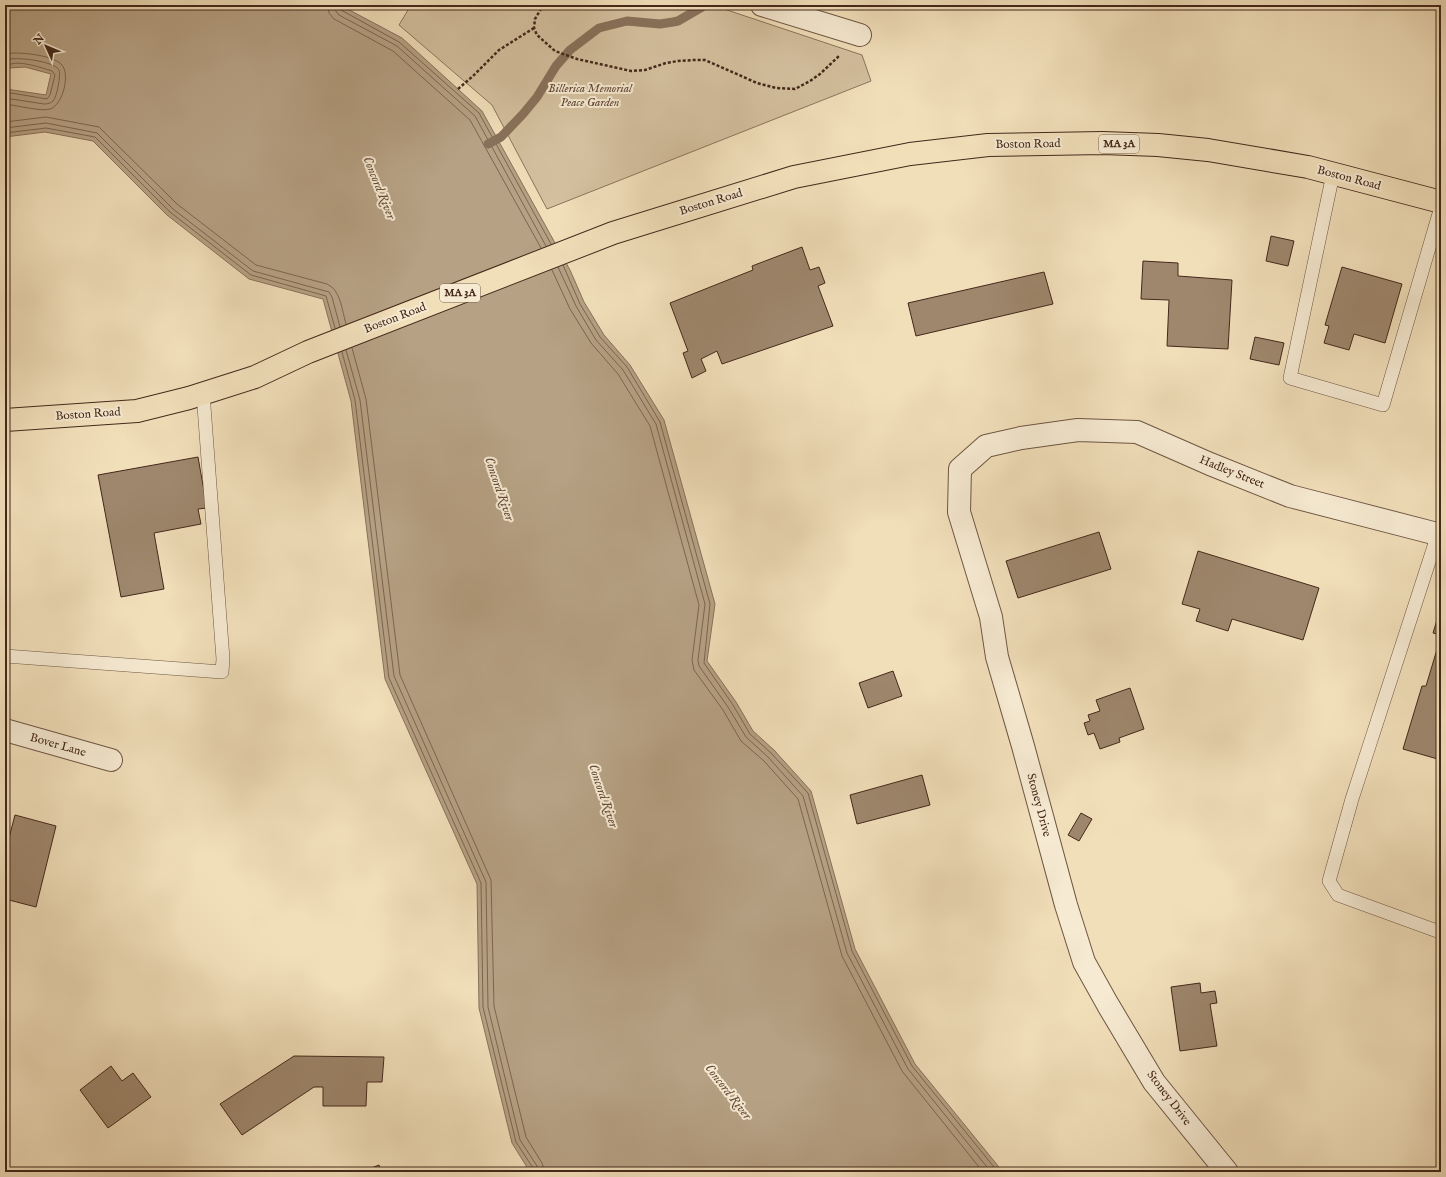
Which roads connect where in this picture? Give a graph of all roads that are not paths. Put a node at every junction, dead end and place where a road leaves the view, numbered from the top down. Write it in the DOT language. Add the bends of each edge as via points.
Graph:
graph roads {
  1 [pos="762,5"];
  2 [pos="855,34"];
  3 [pos="1333,174"];
  4 [pos="1441,202"];
  5 [pos="1441,207"];
  6 [pos="203,393"];
  7 [pos="5,420"];
  8 [pos="1022,438"];
  9 [pos="1440,535"];
  10 [pos="5,656"];
  11 [pos="5,730"];
  12 [pos="111,760"];
  13 [pos="1441,927"];
  14 [pos="1227,1172"];
  1 -- 2 [label="street"];
  3 -- 4 [label="main road, Boston Road / MA 3A"];
  3 -- 5 [label="lane" via="1290,378 1383,406"];
  3 -- 6 [label="main road, Boston Road / MA 3A" via="1308,167 1208,150 1158,145 988,145 910,154 794,177 613,234 308,352 255,377"];
  6 -- 7 [label="main road, Boston Road / MA 3A" via="137,411"];
  6 -- 10 [label="lane" via="222,672"];
  8 -- 9 [label="street, Hadley Street" via="1078,430 1137,432 1290,496"];
  8 -- 14 [label="street, Stoney Drive" via="986,446 960,469 959,512 991,616 998,657 1066,905 1084,962 1154,1082"];
  9 -- 13 [label="lane" via="1355,792 1329,881 1338,895 1437,931"];
  11 -- 12 [label="street, Bover Lane"];
}
